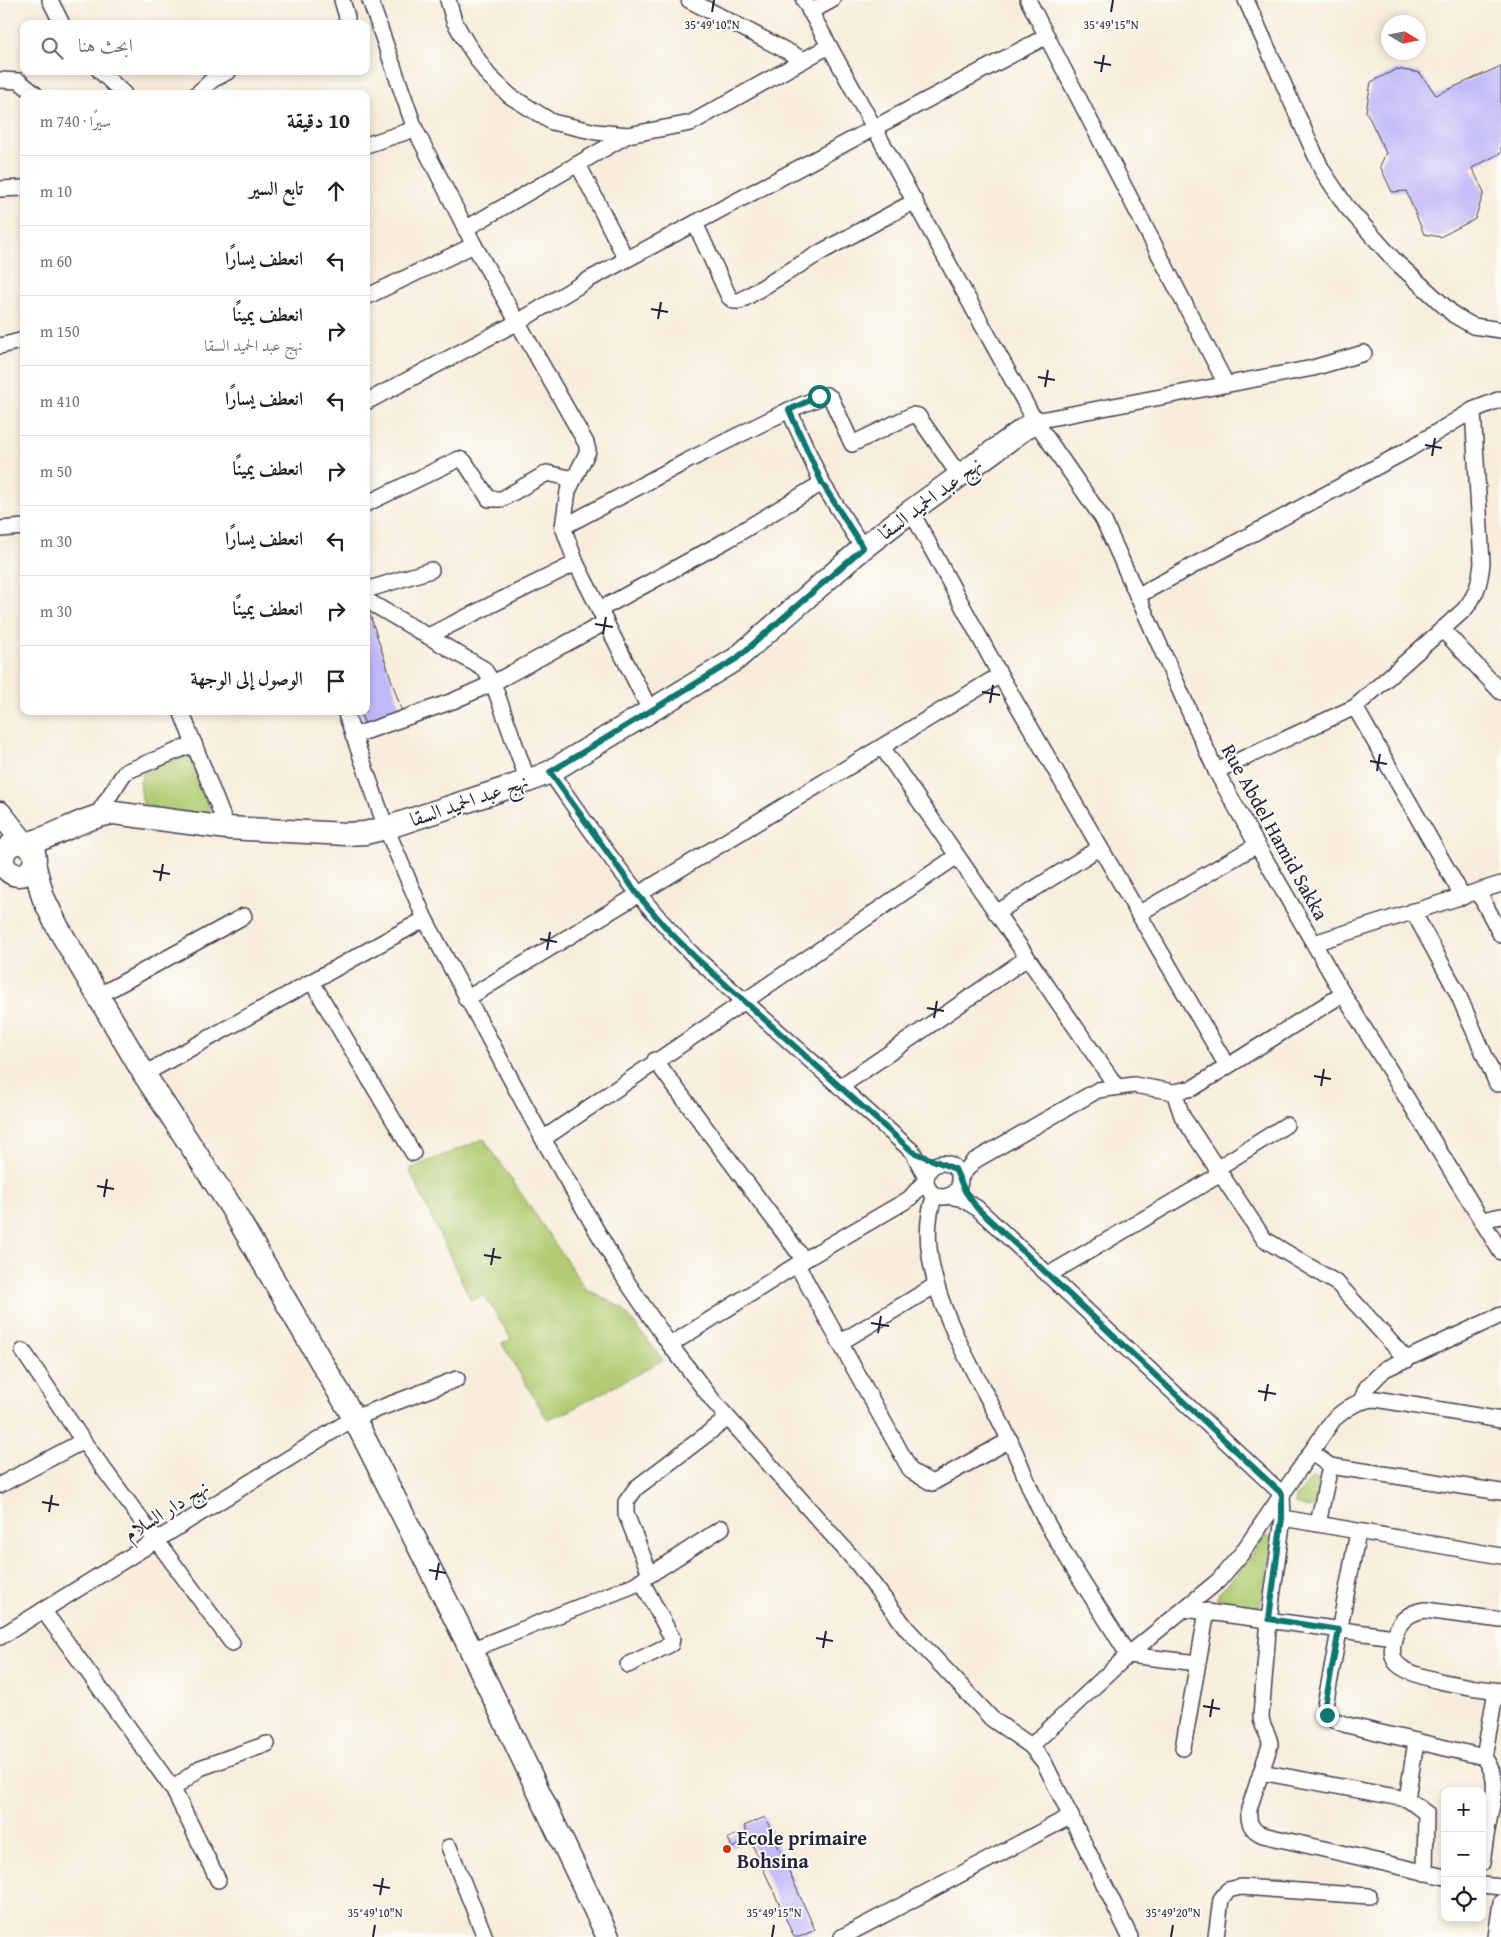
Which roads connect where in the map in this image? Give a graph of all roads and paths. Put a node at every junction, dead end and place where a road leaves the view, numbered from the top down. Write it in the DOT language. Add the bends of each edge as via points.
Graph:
graph roads {
  1 [pos="50,0"];
  2 [pos="342,0"];
  3 [pos="370,0"];
  4 [pos="448,0"];
  5 [pos="689,0"];
  6 [pos="832,0"];
  7 [pos="1028,0"];
  8 [pos="1246,0"];
  9 [pos="807,6"];
  10 [pos="60,20"];
  11 [pos="347,20"];
  12 [pos="1047,36"];
  13 [pos="828,46"];
  14 [pos="804,60"];
  15 [pos="104,75"];
  16 [pos="221,75"];
  17 [pos="0,80"];
  18 [pos="30,90"];
  19 [pos="120,90"];
  20 [pos="201,90"];
  21 [pos="873,127"];
  22 [pos="415,129"];
  23 [pos="628,135"];
  24 [pos="370,144"];
  25 [pos="578,164"];
  26 [pos="20,188"];
  27 [pos="0,189"];
  28 [pos="915,201"];
  29 [pos="695,223"];
  30 [pos="465,228"];
  31 [pos="474,245"];
  32 [pos="626,259"];
  33 [pos="370,295"];
  34 [pos="518,322"];
  35 [pos="1501,330"];
  36 [pos="20,341"];
  37 [pos="0,346"];
  38 [pos="1364,353"];
  39 [pos="1226,384"];
  40 [pos="1501,399"];
  41 [pos="370,400"];
  42 [pos="789,410"];
  43 [pos="1474,410"];
  44 [pos="1035,421"];
  45 [pos="959,475"];
  46 [pos="574,480"];
  47 [pos="822,483"];
  48 [pos="370,502"];
  49 [pos="911,510"];
  50 [pos="20,527"];
  51 [pos="563,527"];
  52 [pos="0,529"];
  53 [pos="863,548"];
  54 [pos="576,563"];
  55 [pos="431,570"];
  56 [pos="370,589"];
  57 [pos="1137,596"];
  58 [pos="370,602"];
  59 [pos="603,616"];
  60 [pos="1442,629"];
  61 [pos="428,636"];
  62 [pos="1000,675"];
  63 [pos="493,683"];
  64 [pos="1501,692"];
  65 [pos="1354,707"];
  66 [pos="651,712"];
  67 [pos="183,715"];
  68 [pos="347,715"];
  69 [pos="353,736"];
  70 [pos="194,744"];
  71 [pos="882,747"];
  72 [pos="1216,771"];
  73 [pos="550,772"];
  74 [pos="528,781"];
  75 [pos="0,812"];
  76 [pos="97,815"];
  77 [pos="0,818"];
  78 [pos="227,828"];
  79 [pos="386,828"];
  80 [pos="1257,845"];
  81 [pos="1099,848"];
  82 [pos="31,856"];
  83 [pos="958,856"];
  84 [pos="5,867"];
  85 [pos="1501,884"];
  86 [pos="1480,893"];
  87 [pos="638,895"];
  88 [pos="1463,897"];
  89 [pos="1501,898"];
  90 [pos="1413,911"];
  91 [pos="996,913"];
  92 [pos="1138,914"];
  93 [pos="244,916"];
  94 [pos="425,919"];
  95 [pos="56,926"];
  96 [pos="1501,935"];
  97 [pos="1314,943"];
  98 [pos="1027,958"];
  99 [pos="312,982"];
  100 [pos="1343,994"];
  101 [pos="98,996"];
  102 [pos="466,999"];
  103 [pos="744,1001"];
  104 [pos="655,1060"];
  105 [pos="1227,1066"];
  106 [pos="144,1074"];
  107 [pos="1501,1083"];
  108 [pos="1116,1086"];
  109 [pos="840,1087"];
  110 [pos="1174,1092"];
  111 [pos="1286,1125"];
  112 [pos="543,1139"];
  113 [pos="913,1152"];
  114 [pos="413,1153"];
  115 [pos="974,1161"];
  116 [pos="947,1164"];
  117 [pos="1217,1172"];
  118 [pos="959,1179"];
  119 [pos="933,1189"];
  120 [pos="977,1208"];
  121 [pos="1501,1216"];
  122 [pos="1482,1220"];
  123 [pos="1501,1252"];
  124 [pos="800,1262"];
  125 [pos="1048,1275"];
  126 [pos="936,1285"];
  127 [pos="1501,1315"];
  128 [pos="841,1342"];
  129 [pos="670,1345"];
  130 [pos="23,1351"];
  131 [pos="1407,1360"];
  132 [pos="457,1379"];
  133 [pos="1361,1401"];
  134 [pos="354,1418"];
  135 [pos="728,1418"];
  136 [pos="1501,1420"];
  137 [pos="1010,1440"];
  138 [pos="83,1441"];
  139 [pos="1311,1452"];
  140 [pos="1330,1466"];
  141 [pos="0,1485"];
  142 [pos="1501,1492"];
  143 [pos="1282,1494"];
  144 [pos="1282,1518"];
  145 [pos="1318,1524"];
  146 [pos="722,1528"];
  147 [pos="1358,1532"];
  148 [pos="156,1539"];
  149 [pos="1501,1556"];
  150 [pos="646,1577"];
  151 [pos="1185,1609"];
  152 [pos="43,1610"];
  153 [pos="1207,1611"];
  154 [pos="1269,1619"];
  155 [pos="1501,1620"];
  156 [pos="1339,1630"];
  157 [pos="0,1637"];
  158 [pos="1394,1637"];
  159 [pos="232,1643"];
  160 [pos="470,1650"];
  161 [pos="1128,1655"];
  162 [pos="1198,1663"];
  163 [pos="628,1665"];
  164 [pos="1498,1691"];
  165 [pos="1416,1741"];
  166 [pos="266,1744"];
  167 [pos="1031,1746"];
  168 [pos="1183,1748"];
  169 [pos="1484,1757"];
  170 [pos="1261,1772"];
  171 [pos="173,1789"];
  172 [pos="1407,1799"];
  173 [pos="1071,1816"];
  174 [pos="1486,1841"];
  175 [pos="450,1847"];
  176 [pos="1425,1873"];
  177 [pos="1441,1877"];
  178 [pos="218,1880"];
  179 [pos="1486,1885"];
  180 [pos="1501,1887"];
  181 [pos="1369,1896"];
  182 [pos="1501,1902"];
  183 [pos="485,1937"];
  184 [pos="608,1937"];
  185 [pos="842,1937"];
  186 [pos="1130,1937"];
  187 [pos="1216,1937"];
  188 [pos="1496,1937"];
  1 -- 10 [label="street"];
  2 -- 11 [label="street"];
  3 -- 22 [label="street"];
  4 -- 23 [label="street" via="454,21 466,42 488,75 510,96 552,122"];
  5 -- 14 [label="street"];
  6 -- 9 [label="street"];
  7 -- 12 [label="street"];
  8 -- 35 [label="street" via="1322,170 1346,206 1396,261 1454,315 1473,326"];
  9 -- 13 [label="street, Rue Abdel Hamid Sakka"];
  12 -- 21 [label="street"];
  12 -- 39 [label="street"];
  13 -- 14 [label="street"];
  13 -- 21 [label="street, Rue Abdel Hamid Sakka"];
  14 -- 23 [label="street" via="691,123"];
  15 -- 19 [label="street"];
  16 -- 20 [label="street"];
  17 -- 18 [label="street" via="19,81"];
  21 -- 28 [label="street, Rue Abdel Hamid Sakka"];
  21 -- 29 [label="street"];
  22 -- 24 [label="street"];
  22 -- 30 [label="street"];
  23 -- 25 [label="street"];
  25 -- 30 [label="street"];
  25 -- 32 [label="street"];
  26 -- 27 [label="street"];
  28 -- 29 [label="street" via="740,301 729,297"];
  28 -- 44 [label="street, Rue Abdel Hamid Sakka"];
  29 -- 32 [label="street"];
  30 -- 31 [label="street"];
  31 -- 33 [label="street"];
  31 -- 34 [label="street"];
  32 -- 34 [label="street"];
  34 -- 41 [label="street"];
  34 -- 46 [label="street" via="588,451"];
  36 -- 37 [label="street"];
  38 -- 39 [label="street" via="1314,368"];
  39 -- 44 [label="street"];
  40 -- 43 [label="street"];
  42 -- 45 [label="street" via="826,395 831,398 852,444 916,415"];
  42 -- 47 [label="street"];
  42 -- 51 [label="street"];
  43 -- 57 [label="street" via="1406,451"];
  43 -- 60 [label="street" via="1482,563 1480,582 1474,598"];
  44 -- 45 [label="main road, نهج عبد الحميد السقا"];
  44 -- 57 [label="street, Rue Abdel Hamid Sakka" via="1103,519"];
  45 -- 49 [label="main road, نهج عبد الحميد السقا"];
  46 -- 48 [label="street" via="547,473 502,500 494,501 489,499 464,461 459,459"];
  46 -- 51 [label="street" via="568,491"];
  47 -- 53 [label="street"];
  47 -- 59 [label="street"];
  49 -- 53 [label="main road, نهج عبد الحميد السقا"];
  49 -- 62 [label="street"];
  50 -- 52 [label="street"];
  51 -- 54 [label="street"];
  53 -- 66 [label="main road, نهج عبد الحميد السقا" via="736,659"];
  54 -- 59 [label="street"];
  54 -- 61 [label="street"];
  55 -- 56 [label="street"];
  57 -- 72 [label="street, Rue Abdel Hamid Sakka"];
  58 -- 61 [label="street"];
  59 -- 63 [label="street"];
  59 -- 66 [label="street"];
  60 -- 64 [label="street"];
  60 -- 65 [label="street"];
  61 -- 63 [label="street" via="484,669"];
  62 -- 71 [label="street"];
  62 -- 81 [label="street"];
  63 -- 69 [label="street" via="453,701"];
  63 -- 74 [label="street"];
  65 -- 72 [label="street"];
  65 -- 88 [label="street"];
  66 -- 73 [label="main road, نهج عبد الحميد السقا"];
  67 -- 70 [label="street"];
  68 -- 69 [label="street"];
  69 -- 79 [label="street"];
  70 -- 76 [label="street" via="126,772"];
  70 -- 78 [label="street"];
  71 -- 83 [label="street"];
  71 -- 87 [label="street"];
  72 -- 80 [label="street, Rue Abdel Hamid Sakka"];
  73 -- 74 [label="main road, نهج عبد الحميد السقا"];
  73 -- 87 [label="street"];
  74 -- 79 [label="main road, نهج عبد الحميد السقا"];
  75 -- 82 [label="main road"];
  76 -- 78 [label="main road, نهج عبد الحميد السقا" via="114,813"];
  76 -- 82 [label="main road, نهج عبد الحميد السقا" via="63,830"];
  77 -- 84 [label="main road"];
  78 -- 79 [label="main road, نهج عبد الحميد السقا" via="346,834"];
  79 -- 94 [label="street"];
  80 -- 92 [label="street"];
  80 -- 97 [label="street, Rue Abdel Hamid Sakka"];
  81 -- 91 [label="street"];
  81 -- 92 [label="street"];
  82 -- 84 [label="main road" via="10,846"];
  82 -- 95 [label="main road" via="42,897"];
  83 -- 91 [label="street"];
  83 -- 103 [label="street"];
  84 -- 95 [label="main road"];
  85 -- 86 [label="street"];
  86 -- 88 [label="street"];
  86 -- 89 [label="street"];
  86 -- 96 [label="street"];
  87 -- 102 [label="street"];
  87 -- 103 [label="street" via="675,937"];
  88 -- 90 [label="street"];
  90 -- 97 [label="street"];
  90 -- 107 [label="street" via="1458,992 1497,1084"];
  91 -- 98 [label="street"];
  92 -- 105 [label="street"];
  93 -- 101 [label="street"];
  94 -- 99 [label="street"];
  94 -- 102 [label="street"];
  95 -- 101 [label="main road"];
  97 -- 100 [label="street, Rue Abdel Hamid Sakka"];
  98 -- 108 [label="street"];
  98 -- 109 [label="street"];
  99 -- 106 [label="street"];
  99 -- 114 [label="street"];
  100 -- 105 [label="street"];
  100 -- 122 [label="street, Rue Abdel Hamid Sakka"];
  101 -- 106 [label="main road"];
  102 -- 112 [label="street"];
  103 -- 104 [label="street"];
  103 -- 109 [label="street"];
  104 -- 112 [label="street"];
  104 -- 124 [label="street"];
  105 -- 110 [label="street" via="1193,1088"];
  106 -- 134 [label="main road" via="231,1207"];
  108 -- 110 [label="street" via="1134,1085"];
  108 -- 115 [label="street" via="1098,1090"];
  109 -- 113 [label="street"];
  110 -- 117 [label="street" via="1182,1116"];
  111 -- 117 [label="street"];
  112 -- 129 [label="street" via="625,1280"];
  113 -- 116 [label="street"];
  113 -- 119 [label="street"];
  115 -- 116 [label="street"];
  115 -- 118 [label="street"];
  116 -- 118 [label="street" via="958,1173"];
  116 -- 119 [label="street" via="931,1168"];
  117 -- 125 [label="street"];
  117 -- 131 [label="street" via="1264,1240 1338,1284"];
  118 -- 119 [label="street" via="957,1189"];
  118 -- 120 [label="street"];
  119 -- 120 [label="street"];
  119 -- 124 [label="street" via="909,1199"];
  119 -- 126 [label="street" via="926,1228"];
  120 -- 125 [label="street"];
  121 -- 122 [label="street"];
  122 -- 123 [label="street, Rue Abdel Hamid Sakka"];
  124 -- 128 [label="street"];
  124 -- 129 [label="street"];
  125 -- 143 [label="street"];
  126 -- 128 [label="street"];
  126 -- 137 [label="street" via="956,1335"];
  127 -- 131 [label="street"];
  128 -- 137 [label="street" via="911,1471 923,1480 932,1483"];
  129 -- 135 [label="street"];
  130 -- 138 [label="street"];
  131 -- 133 [label="street" via="1386,1369 1367,1387"];
  132 -- 134 [label="street, نهج دار السلام"];
  133 -- 136 [label="street" via="1389,1400"];
  133 -- 139 [label="street" via="1352,1404 1333,1420"];
  134 -- 148 [label="street, نهج دار السلام"];
  134 -- 160 [label="main road"];
  135 -- 150 [label="street" via="636,1488 626,1502 626,1514"];
  135 -- 167 [label="street" via="857,1563 907,1629 992,1719"];
  137 -- 161 [label="street" via="1041,1512"];
  138 -- 141 [label="street"];
  138 -- 148 [label="street"];
  139 -- 140 [label="street"];
  139 -- 143 [label="street"];
  140 -- 142 [label="street"];
  140 -- 145 [label="street"];
  143 -- 144 [label="street"];
  143 -- 151 [label="street" via="1218,1581"];
  144 -- 145 [label="street"];
  144 -- 154 [label="street"];
  145 -- 147 [label="street"];
  146 -- 150 [label="street"];
  147 -- 149 [label="street"];
  147 -- 156 [label="street"];
  148 -- 152 [label="street, نهج دار السلام"];
  148 -- 159 [label="street"];
  150 -- 160 [label="street" via="583,1607"];
  150 -- 163 [label="street" via="672,1638 671,1644"];
  151 -- 153 [label="street"];
  151 -- 161 [label="street"];
  152 -- 157 [label="street, نهج دار السلام"];
  152 -- 171 [label="street"];
  153 -- 154 [label="street"];
  153 -- 162 [label="street"];
  154 -- 156 [label="street"];
  154 -- 170 [label="street" via="1260,1720 1270,1737 1270,1745"];
  155 -- 158 [label="street" via="1415,1611 1402,1620"];
  156 -- 158 [label="street"];
  156 -- 165 [label="street" via="1325,1705 1327,1715 1347,1725"];
  158 -- 164 [label="street" via="1395,1662 1411,1674"];
  160 -- 184 [label="main road"];
  161 -- 162 [label="street"];
  161 -- 167 [label="street"];
  162 -- 168 [label="street"];
  164 -- 169 [label="street"];
  165 -- 169 [label="street"];
  165 -- 172 [label="street"];
  166 -- 171 [label="street" via="200,1768"];
  167 -- 173 [label="street" via="1044,1762"];
  169 -- 174 [label="street" via="1492,1767 1496,1788"];
  170 -- 172 [label="street"];
  170 -- 176 [label="street" via="1249,1814 1252,1828 1259,1834"];
  171 -- 178 [label="street"];
  172 -- 176 [label="street" via="1426,1813"];
  173 -- 185 [label="street"];
  173 -- 186 [label="street"];
  175 -- 183 [label="street"];
  176 -- 177 [label="street"];
  179 -- 180 [label="street"];
  181 -- 187 [label="street" via="1241,1887 1228,1890 1220,1904"];
  182 -- 188 [label="street"];
}
